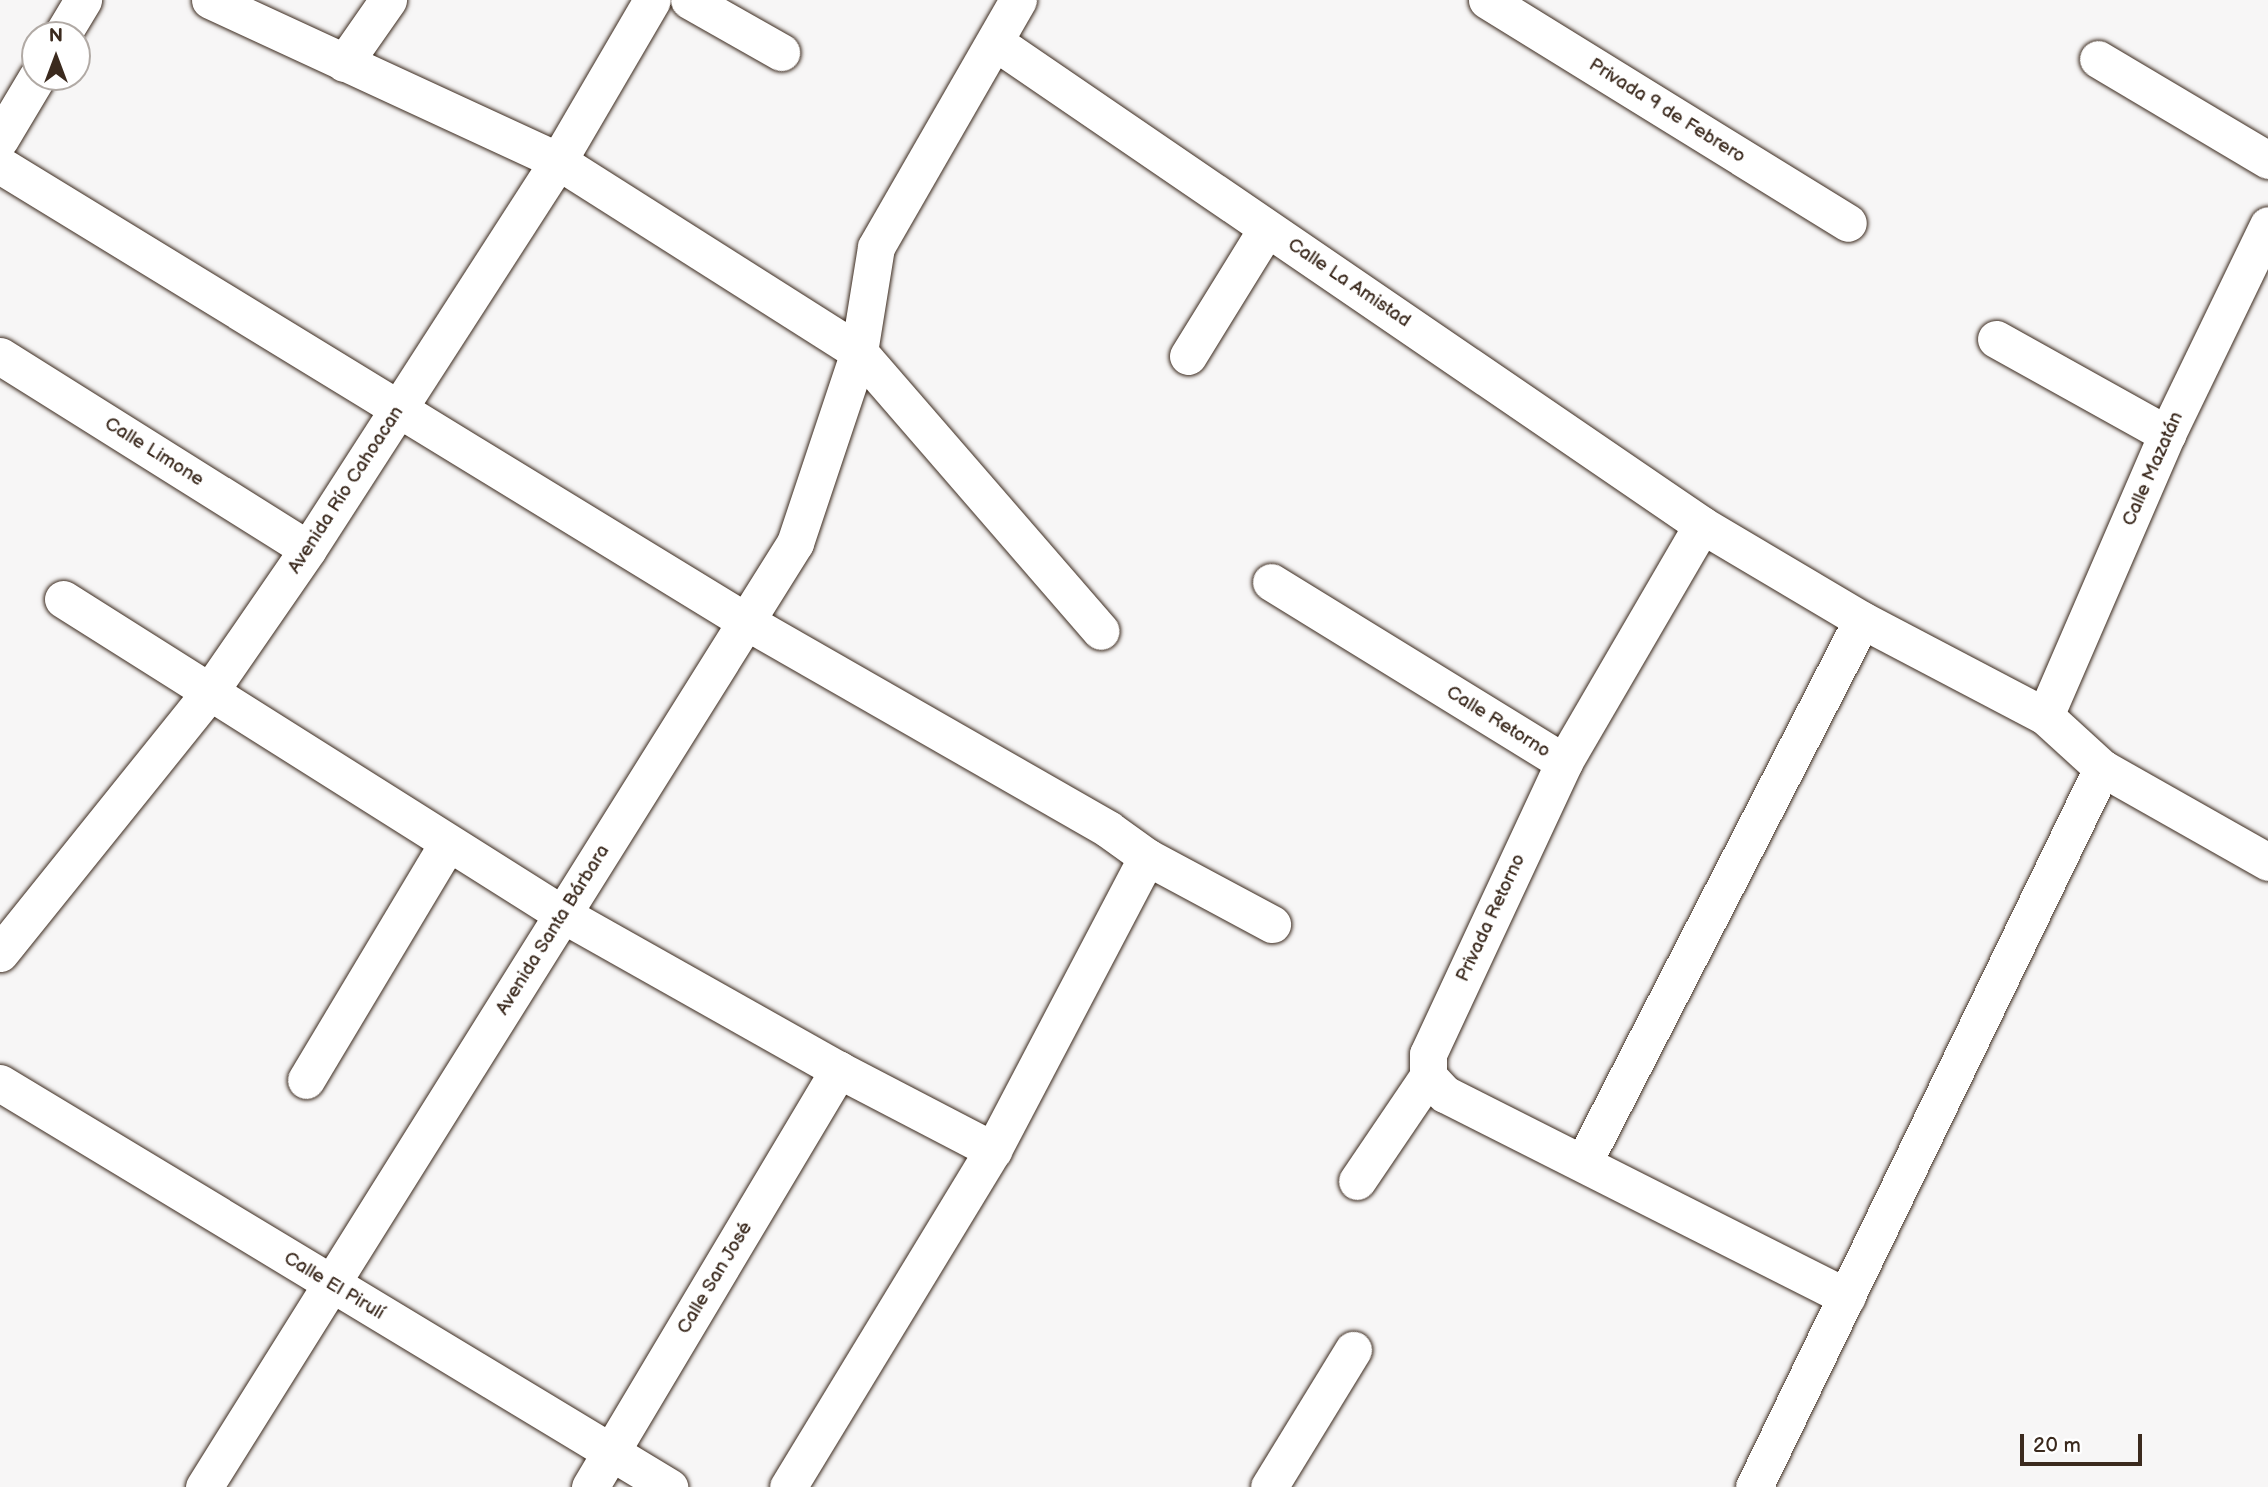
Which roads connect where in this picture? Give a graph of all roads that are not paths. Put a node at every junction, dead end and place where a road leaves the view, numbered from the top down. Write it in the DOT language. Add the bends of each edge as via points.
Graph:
graph roads {
  1 [pos="83,0"];
  2 [pos="210,0"];
  3 [pos="388,0"];
  4 [pos="652,0"];
  5 [pos="690,0"];
  6 [pos="1018,0"];
  7 [pos="1487,0"];
  8 [pos="70,21"];
  9 [pos="995,42"];
  10 [pos="781,52"];
  11 [pos="2098,58"];
  12 [pos="344,63"];
  13 [pos="29,91"];
  14 [pos="0,139"];
  15 [pos="2268,160"];
  16 [pos="558,161"];
  17 [pos="0,165"];
  18 [pos="1848,223"];
  19 [pos="2268,225"];
  20 [pos="1267,228"];
  21 [pos="1996,339"];
  22 [pos="859,352"];
  23 [pos="0,356"];
  24 [pos="1188,356"];
  25 [pos="398,411"];
  26 [pos="2167,434"];
  27 [pos="1702,525"];
  28 [pos="308,549"];
  29 [pos="1270,582"];
  30 [pos="63,599"];
  31 [pos="1862,620"];
  32 [pos="747,622"];
  33 [pos="1101,631"];
  34 [pos="208,694"];
  35 [pos="2045,716"];
  36 [pos="1564,762"];
  37 [pos="2102,768"];
  38 [pos="448,843"];
  39 [pos="1147,857"];
  40 [pos="2268,862"];
  41 [pos="562,914"];
  42 [pos="1272,924"];
  43 [pos="0,953"];
  44 [pos="839,1070"];
  45 [pos="1428,1076"];
  46 [pos="306,1080"];
  47 [pos="0,1083"];
  48 [pos="993,1150"];
  49 [pos="1583,1163"];
  50 [pos="1357,1181"];
  51 [pos="331,1285"];
  52 [pos="1847,1297"];
  53 [pos="1353,1350"];
  54 [pos="610,1452"];
  55 [pos="204,1487"];
  56 [pos="590,1487"];
  57 [pos="669,1487"];
  58 [pos="788,1487"];
  59 [pos="1269,1487"];
  60 [pos="1754,1487"];
  1 -- 8 [label="street"];
  2 -- 12 [label="street"];
  3 -- 12 [label="street"];
  4 -- 16 [label="street, Avenida Río Cahoacan"];
  5 -- 10 [label="street"];
  6 -- 9 [label="street, Avenida Santa Bárbara"];
  7 -- 18 [label="street, Privada 9 de Febrero"];
  9 -- 20 [label="street, Calle La Amistad"];
  9 -- 22 [label="street, Avenida Santa Bárbara" via="876,247"];
  11 -- 15 [label="street"];
  12 -- 16 [label="street"];
  13 -- 14 [label="street"];
  16 -- 22 [label="street"];
  16 -- 25 [label="street, Avenida Río Cahoacan"];
  17 -- 25 [label="street"];
  19 -- 26 [label="street, Calle Mazatán"];
  20 -- 24 [label="street"];
  20 -- 27 [label="street, Calle La Amistad"];
  21 -- 26 [label="street"];
  22 -- 32 [label="street, Avenida Santa Bárbara" via="794,542"];
  22 -- 33 [label="street"];
  23 -- 28 [label="street, Calle Limone"];
  25 -- 28 [label="street, Avenida Río Cahoacan"];
  25 -- 32 [label="street"];
  26 -- 35 [label="street, Calle Mazatán"];
  27 -- 31 [label="street, Calle La Amistad"];
  27 -- 36 [label="street, Calle Retorno"];
  28 -- 34 [label="street, Avenida Río Cahoacan"];
  29 -- 36 [label="street, Calle Retorno"];
  30 -- 34 [label="street"];
  31 -- 35 [label="street, Calle La Amistad"];
  31 -- 49 [label="street"];
  32 -- 39 [label="street" via="1108,828"];
  32 -- 41 [label="street, Avenida Santa Bárbara"];
  34 -- 38 [label="street"];
  34 -- 43 [label="street, Avenida Río Cahoacan"];
  35 -- 37 [label="street, Calle La Amistad"];
  36 -- 45 [label="street, Privada Retorno" via="1428,1054"];
  37 -- 40 [label="street, Calle La Amistad"];
  37 -- 52 [label="street"];
  38 -- 41 [label="street"];
  38 -- 46 [label="street"];
  39 -- 42 [label="street"];
  39 -- 48 [label="street"];
  41 -- 44 [label="street"];
  41 -- 51 [label="street, Avenida Santa Bárbara"];
  44 -- 48 [label="street"];
  44 -- 54 [label="street, Calle San José"];
  45 -- 49 [label="street" via="1445,1094"];
  45 -- 50 [label="street"];
  47 -- 51 [label="street, Calle El Pirulí"];
  48 -- 58 [label="street"];
  49 -- 52 [label="street"];
  51 -- 54 [label="street, Calle El Pirulí"];
  51 -- 55 [label="street, Avenida Santa Bárbara"];
  52 -- 60 [label="street"];
  53 -- 59 [label="street"];
  54 -- 56 [label="street, Calle San José"];
  54 -- 57 [label="street, Calle El Pirulí"];
}
